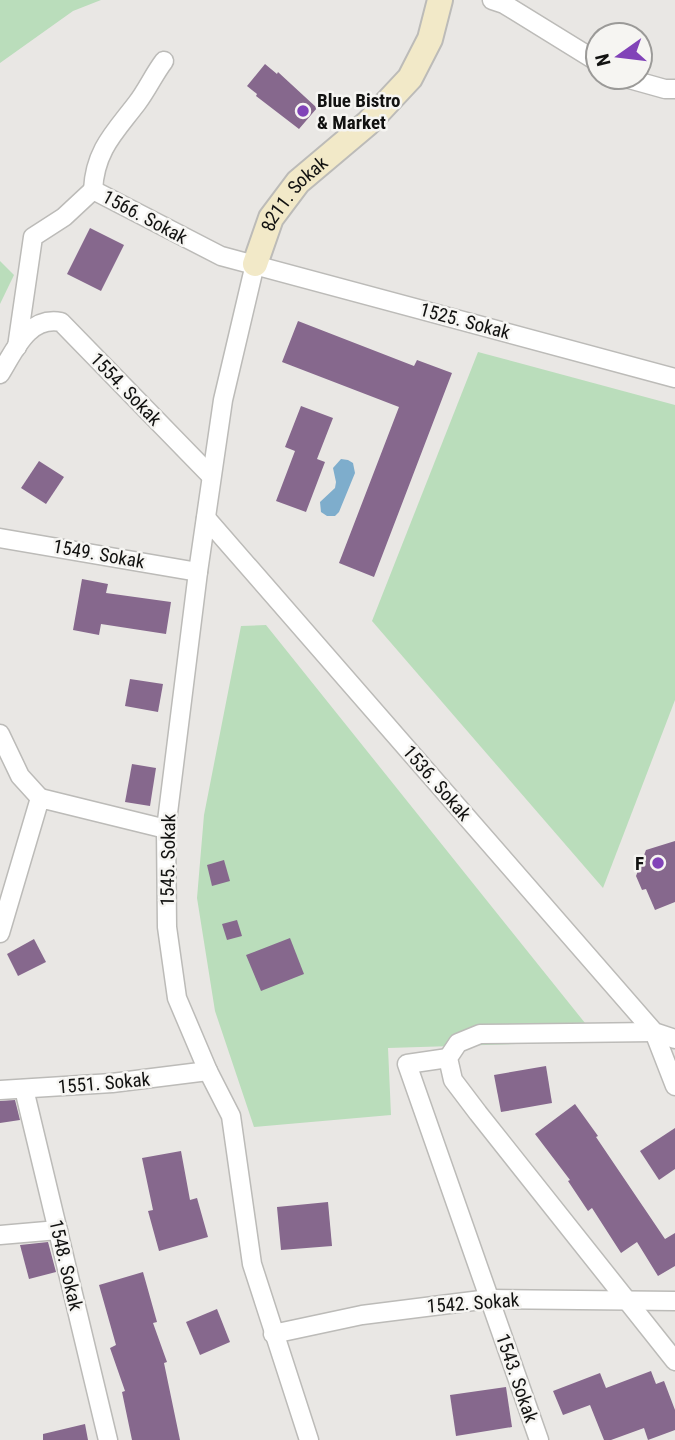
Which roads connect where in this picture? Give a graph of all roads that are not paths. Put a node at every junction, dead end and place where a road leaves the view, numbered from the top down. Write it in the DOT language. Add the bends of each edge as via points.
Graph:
graph roads {
  1 [pos="440,0"];
  2 [pos="492,0"];
  3 [pos="584,53"];
  4 [pos="164,61"];
  5 [pos="654,86"];
  6 [pos="675,89"];
  7 [pos="93,190"];
  8 [pos="256,264"];
  9 [pos="18,347"];
  10 [pos="0,374"];
  11 [pos="675,378"];
  12 [pos="211,476"];
  13 [pos="206,518"];
  14 [pos="2,536"];
  15 [pos="198,572"];
  16 [pos="0,734"];
  17 [pos="40,799"];
  18 [pos="166,829"];
  19 [pos="0,933"];
  20 [pos="654,1032"];
  21 [pos="675,1039"];
  22 [pos="675,1057"];
  23 [pos="448,1058"];
  24 [pos="208,1072"];
  25 [pos="675,1086"];
  26 [pos="24,1089"];
  27 [pos="0,1090"];
  28 [pos="58,1230"];
  29 [pos="0,1235"];
  30 [pos="489,1299"];
  31 [pos="624,1299"];
  32 [pos="675,1301"];
  33 [pos="273,1334"];
  34 [pos="675,1361"];
  35 [pos="108,1440"];
  36 [pos="307,1440"];
  37 [pos="539,1440"];
  1 -- 8 [label="street, 8211. Sokak" via="430,39 410,78 368,123 298,182 271,218"];
  2 -- 3 [label="street"];
  4 -- 7 [label="street" via="106,143"];
  5 -- 6 [label="street"];
  7 -- 8 [label="street, 1566. Sokak" via="220,256"];
  7 -- 9 [label="street, 1566. Sokak" via="33,237"];
  8 -- 11 [label="street, 1525. Sokak"];
  8 -- 12 [label="street, 1545. Sokak" via="223,400"];
  9 -- 10 [label="street"];
  9 -- 12 [label="street, 1554. Sokak" via="34,326 46,320 61,322"];
  12 -- 13 [label="street, 1545. Sokak"];
  13 -- 15 [label="street, 1545. Sokak"];
  13 -- 20 [label="street, 1536. Sokak"];
  14 -- 15 [label="street, 1549. Sokak"];
  15 -- 18 [label="street, 1545. Sokak"];
  16 -- 17 [label="street" via="20,776"];
  17 -- 18 [label="street"];
  17 -- 19 [label="street"];
  18 -- 24 [label="street, 1545. Sokak" via="167,927 177,998"];
  20 -- 21 [label="street"];
  20 -- 22 [label="street, 1536. Sokak"];
  20 -- 23 [label="street" via="481,1034 458,1043"];
  20 -- 25 [label="street"];
  23 -- 30 [label="street, 1543. Sokak" via="407,1064"];
  23 -- 31 [label="street" via="453,1080"];
  24 -- 26 [label="street, 1551. Sokak"];
  24 -- 33 [label="street, 1545. Sokak" via="231,1115 252,1264"];
  26 -- 27 [label="street, 1551. Sokak"];
  26 -- 28 [label="street, 1548. Sokak"];
  28 -- 29 [label="street"];
  28 -- 35 [label="street, 1548. Sokak"];
  30 -- 31 [label="street, 1542. Sokak"];
  30 -- 33 [label="street, 1542. Sokak" via="362,1315"];
  30 -- 37 [label="street, 1543. Sokak"];
  31 -- 32 [label="street, 1542. Sokak"];
  31 -- 34 [label="street"];
  33 -- 36 [label="street, 1545. Sokak"];
}
